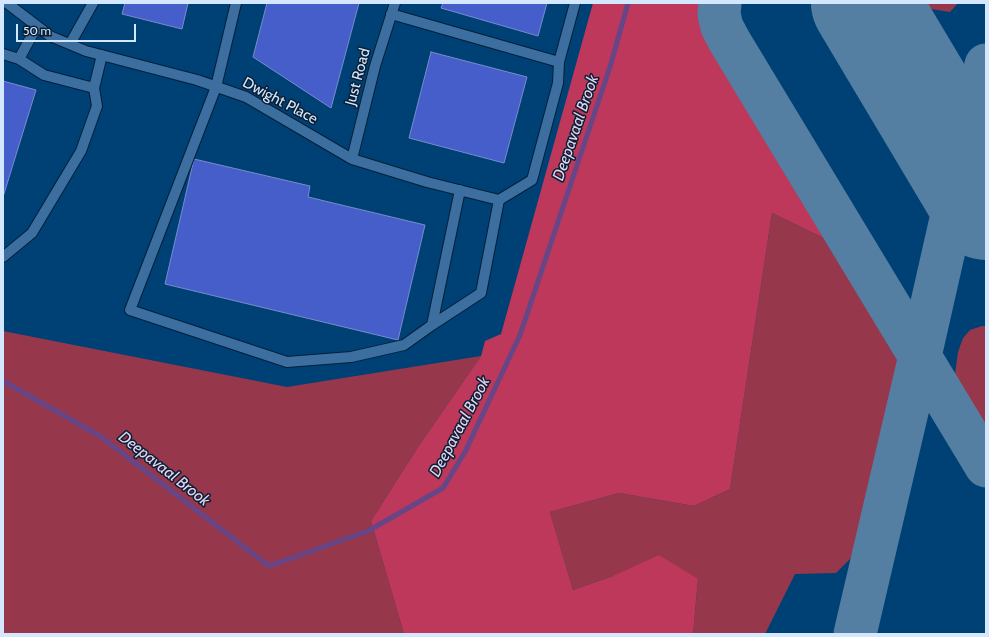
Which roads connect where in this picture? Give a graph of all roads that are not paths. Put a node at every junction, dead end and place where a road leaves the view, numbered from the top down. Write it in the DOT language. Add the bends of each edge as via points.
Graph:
graph roads {
  1 [pos="7,3"];
  2 [pos="93,3"];
  3 [pos="236,3"];
  4 [pos="394,3"];
  5 [pos="575,3"];
  6 [pos="391,14"];
  7 [pos="38,26"];
  8 [pos="70,44"];
  9 [pos="3,54"];
  10 [pos="102,55"];
  11 [pos="19,59"];
  12 [pos="559,62"];
  13 [pos="216,87"];
  14 [pos="94,88"];
  15 [pos="352,159"];
  16 [pos="460,190"];
  17 [pos="499,200"];
  18 [pos="3,257"];
  19 [pos="432,325"];
  1 -- 7 [label="street, Dwight Place"];
  2 -- 8 [label="street"];
  3 -- 13 [label="street"];
  4 -- 6 [label="street, Just Road"];
  5 -- 12 [label="street"];
  6 -- 12 [label="street"];
  6 -- 15 [label="street, Just Road"];
  7 -- 8 [label="street, Dwight Place" via="50,36"];
  7 -- 11 [label="street"];
  8 -- 10 [label="street, Dwight Place"];
  9 -- 11 [label="street"];
  10 -- 13 [label="street, Dwight Place"];
  10 -- 14 [label="street"];
  11 -- 14 [label="street" via="44,75"];
  12 -- 17 [label="street" via="558,83 532,180"];
  13 -- 15 [label="street, Dwight Place" via="246,97"];
  13 -- 19 [label="street" via="130,310 288,362 352,357 404,345"];
  14 -- 18 [label="street" via="97,106 81,151 32,232"];
  15 -- 16 [label="street, Dwight Place"];
  16 -- 17 [label="street, Dwight Place"];
  16 -- 19 [label="street"];
  17 -- 19 [label="street" via="481,293"];
}
